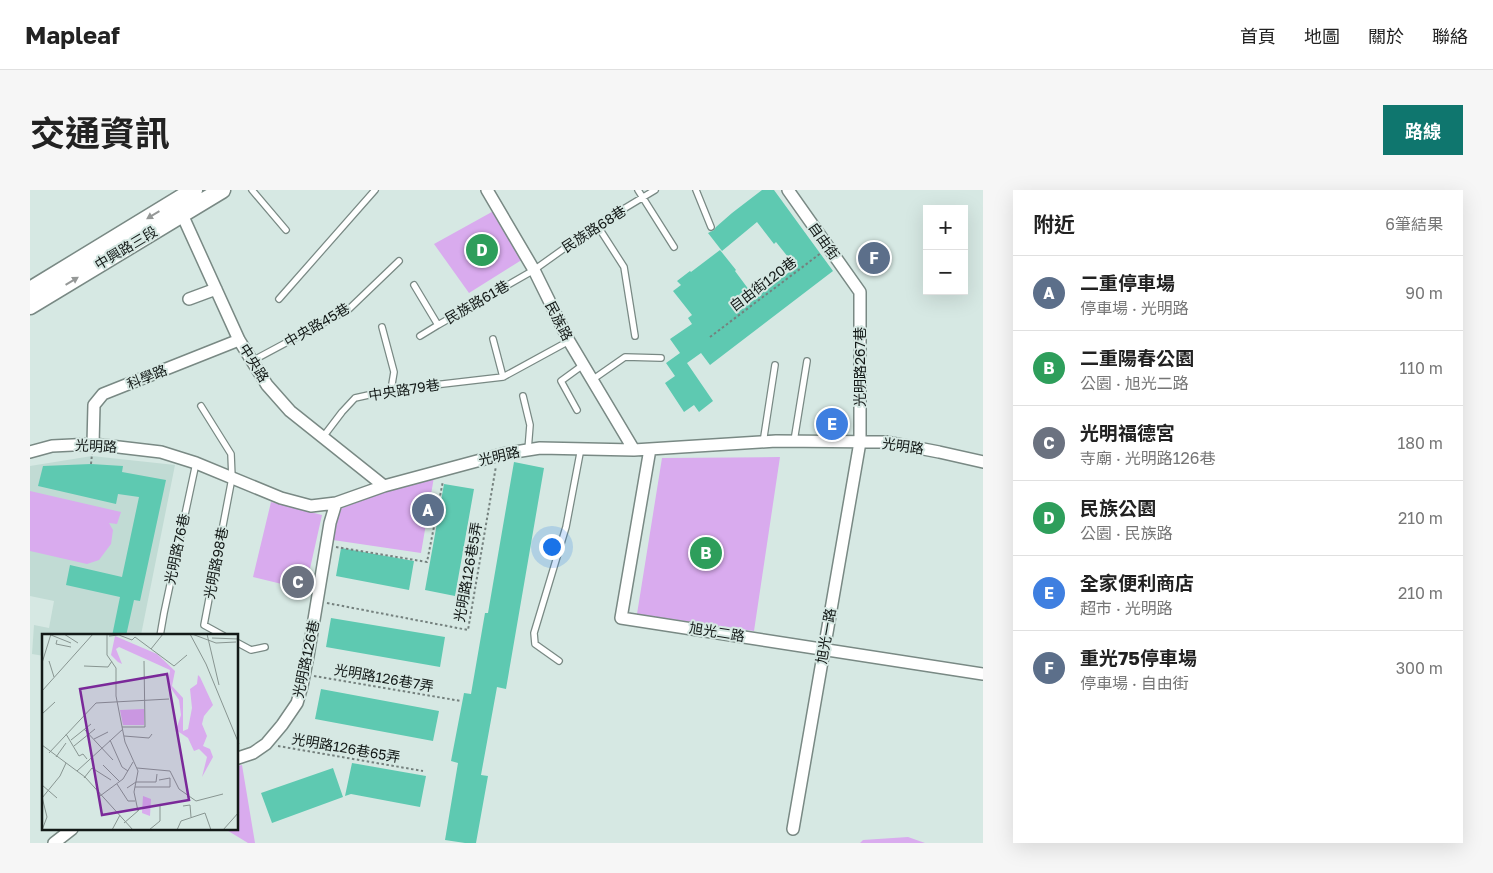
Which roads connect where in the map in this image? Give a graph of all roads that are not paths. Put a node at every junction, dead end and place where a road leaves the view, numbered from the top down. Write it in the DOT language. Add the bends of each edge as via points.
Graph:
graph roads {
  1 [pos="194,190"];
  2 [pos="222,190"];
  3 [pos="252,190"];
  4 [pos="375,190"];
  5 [pos="487,190"];
  6 [pos="638,190"];
  7 [pos="655,190"];
  8 [pos="696,190"];
  9 [pos="788,190"];
  10 [pos="643,197"];
  11 [pos="179,208"];
  12 [pos="598,225"];
  13 [pos="711,227"];
  14 [pos="286,230"];
  15 [pos="674,247"];
  16 [pos="399,261"];
  17 [pos="534,270"];
  18 [pos="414,285"];
  19 [pos="30,290"];
  20 [pos="216,290"];
  21 [pos="860,292"];
  22 [pos="189,299"];
  23 [pos="279,299"];
  24 [pos="30,306"];
  25 [pos="438,325"];
  26 [pos="382,327"];
  27 [pos="420,336"];
  28 [pos="636,336"];
  29 [pos="493,339"];
  30 [pos="239,340"];
  31 [pos="569,341"];
  32 [pos="661,358"];
  33 [pos="252,361"];
  34 [pos="807,361"];
  35 [pos="583,365"];
  36 [pos="775,365"];
  37 [pos="503,377"];
  38 [pos="592,380"];
  39 [pos="391,390"];
  40 [pos="523,396"];
  41 [pos="201,406"];
  42 [pos="577,410"];
  43 [pos="323,437"];
  44 [pos="794,441"];
  45 [pos="763,442"];
  46 [pos="860,442"];
  47 [pos="93,444"];
  48 [pos="581,448"];
  49 [pos="650,449"];
  50 [pos="528,450"];
  51 [pos="634,450"];
  52 [pos="30,452"];
  53 [pos="983,462"];
  54 [pos="196,463"];
  55 [pos="232,478"];
  56 [pos="384,486"];
  57 [pos="336,503"];
  58 [pos="160,634"];
  59 [pos="220,634"];
  60 [pos="239,644"];
  61 [pos="265,646"];
  62 [pos="824,649"];
  63 [pos="560,661"];
  64 [pos="983,674"];
  65 [pos="239,758"];
  66 [pos="793,829"];
  67 [pos="71,830"];
  68 [pos="54,843"];
  1 -- 11 [label="main road, 中興路三段"];
  2 -- 11 [label="main road, 中興路三段"];
  3 -- 14 [label="lane"];
  4 -- 23 [label="lane"];
  5 -- 17 [label="street, 民族路"];
  6 -- 10 [label="lane"];
  7 -- 10 [label="lane, 民族路68巷"];
  8 -- 13 [label="lane"];
  9 -- 21 [label="street, 自由街"];
  10 -- 12 [label="lane, 民族路68巷"];
  10 -- 15 [label="lane"];
  11 -- 19 [label="main road, 中興路三段, one-way"];
  11 -- 20 [label="street, 中央路"];
  24 -- 11 [label="main road, 中興路三段, one-way"];
  12 -- 17 [label="lane, 民族路68巷"];
  12 -- 28 [label="lane" via="624,267"];
  16 -- 33 [label="lane, 中央路45巷" via="349,309"];
  17 -- 25 [label="lane, 民族路61巷"];
  17 -- 31 [label="street, 民族路"];
  18 -- 25 [label="lane"];
  20 -- 22 [label="street"];
  20 -- 30 [label="street, 中央路"];
  21 -- 46 [label="street, 光明路267巷"];
  25 -- 27 [label="lane, 民族路61巷"];
  26 -- 39 [label="lane" via="394,372"];
  29 -- 37 [label="lane"];
  30 -- 33 [label="street, 中央路"];
  30 -- 47 [label="street, 科學路" via="103,394 94,406"];
  31 -- 35 [label="street, 民族路"];
  31 -- 37 [label="lane"];
  32 -- 38 [label="lane" via="625,357"];
  33 -- 43 [label="street, 中央路" via="267,385 290,411"];
  34 -- 44 [label="lane"];
  35 -- 38 [label="street, 民族路"];
  35 -- 42 [label="lane" via="560,381"];
  36 -- 45 [label="lane"];
  37 -- 39 [label="lane, 中央路79巷"];
  38 -- 51 [label="street, 民族路"];
  39 -- 43 [label="lane, 中央路79巷" via="355,398"];
  40 -- 50 [label="lane" via="530,425"];
  41 -- 55 [label="lane" via="231,454"];
  43 -- 56 [label="street, 中央路"];
  44 -- 45 [label="street, 光明路"];
  44 -- 46 [label="street, 光明路"];
  45 -- 49 [label="street, 光明路"];
  46 -- 53 [label="street, 光明路" via="887,442"];
  46 -- 62 [label="street, 旭光一路"];
  47 -- 52 [label="street, 光明路" via="52,446"];
  47 -- 54 [label="street, 光明路" via="161,452"];
  48 -- 50 [label="street, 光明路"];
  48 -- 51 [label="street, 光明路"];
  48 -- 63 [label="lane" via="566,527 534,633 535,644"];
  49 -- 51 [label="street, 光明路"];
  49 -- 62 [label="street, 旭光二路" via="621,618"];
  50 -- 56 [label="street, 光明路"];
  54 -- 55 [label="street, 光明路"];
  54 -- 58 [label="lane, 光明路76巷"];
  55 -- 57 [label="street, 光明路" via="311,506"];
  55 -- 59 [label="lane, 光明路98巷" via="204,625"];
  56 -- 57 [label="street, 光明路"];
  57 -- 65 [label="street, 光明路126巷" via="297,703 266,744"];
  60 -- 61 [label="lane" via="251,650"];
  62 -- 64 [label="street, 旭光二路"];
  62 -- 66 [label="street, 旭光一路"];
  67 -- 68 [label="street"];
}
